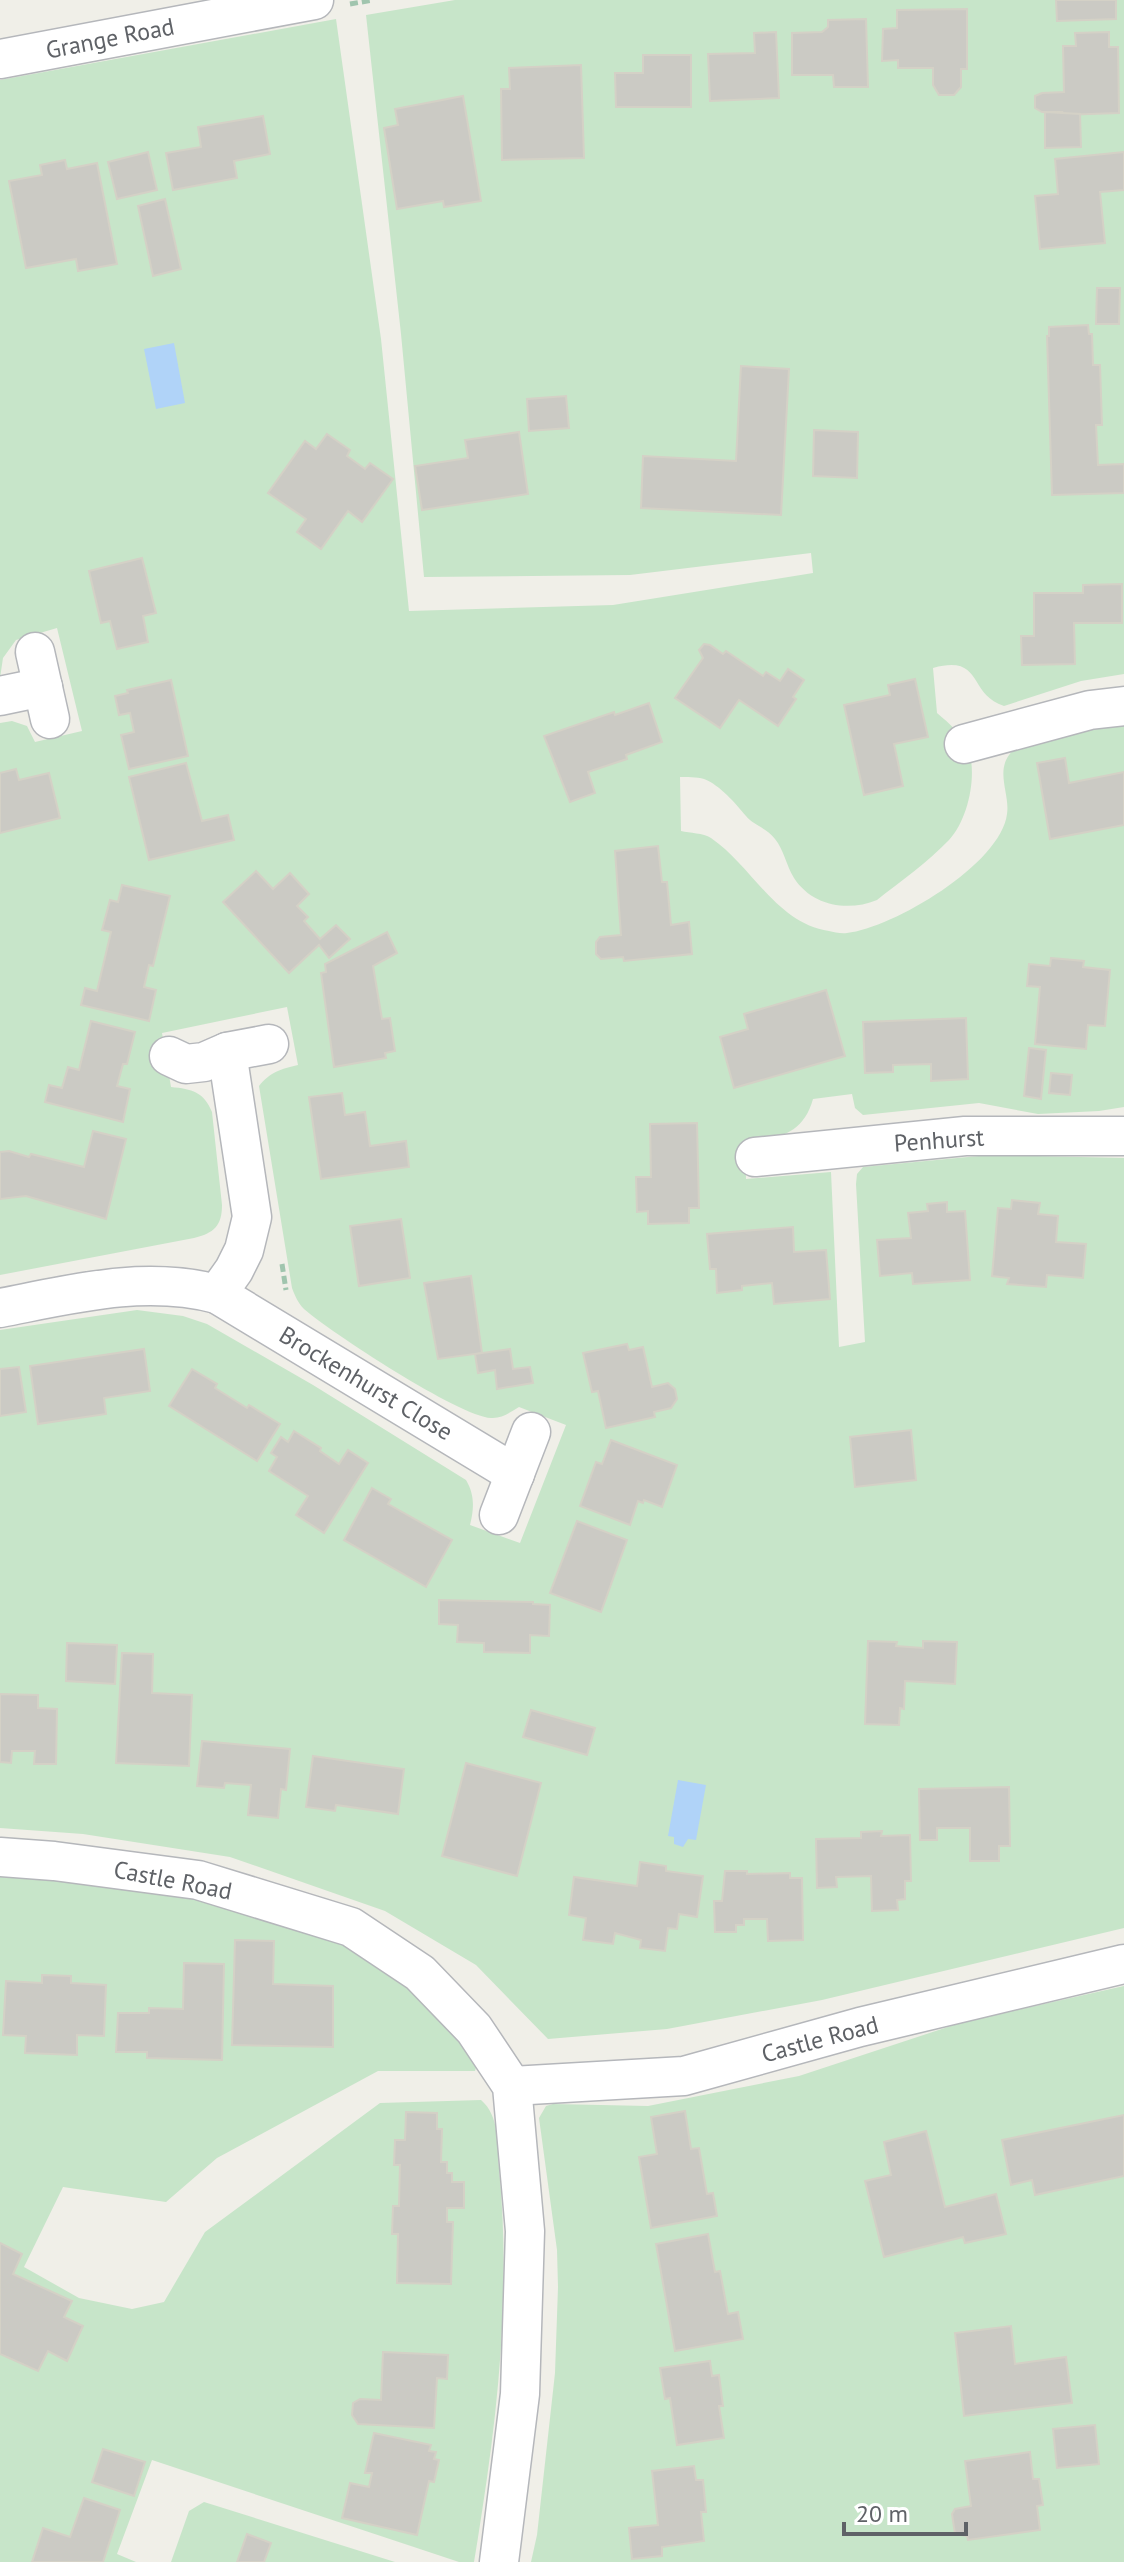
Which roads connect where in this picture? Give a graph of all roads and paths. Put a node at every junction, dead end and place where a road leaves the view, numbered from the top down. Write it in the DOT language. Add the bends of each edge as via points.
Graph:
graph roads {
  1 [pos="314,0"];
  2 [pos="0,59"];
  3 [pos="43,686"];
  4 [pos="0,696"];
  5 [pos="1124,706"];
  6 [pos="964,744"];
  7 [pos="269,1044"];
  8 [pos="227,1052"];
  9 [pos="169,1056"];
  10 [pos="1124,1136"];
  11 [pos="755,1157"];
  12 [pos="217,1294"];
  13 [pos="0,1308"];
  14 [pos="531,1432"];
  15 [pos="515,1474"];
  16 [pos="499,1515"];
  17 [pos="0,1857"];
  18 [pos="1124,1964"];
  19 [pos="512,2086"];
  20 [pos="499,2562"];
  1 -- 2 [label="street, Grange Road"];
  3 -- 4 [label="street"];
  5 -- 6 [label="street"];
  7 -- 8 [label="street"];
  8 -- 9 [label="street" via="186,1064"];
  8 -- 12 [label="street" via="252,1217 244,1250"];
  10 -- 11 [label="street, Penhurst" via="965,1136"];
  12 -- 13 [label="street, Brockenhurst Close" via="193,1287 112,1286"];
  12 -- 15 [label="street, Brockenhurst Close"];
  14 -- 15 [label="street"];
  15 -- 16 [label="street"];
  17 -- 19 [label="street, Castle Road" via="198,1880 351,1927 420,1973 474,2029"];
  18 -- 19 [label="street, Castle Road" via="860,2027 684,2076"];
  19 -- 20 [label="street, Castle Road" via="525,2231 520,2394"];
}
